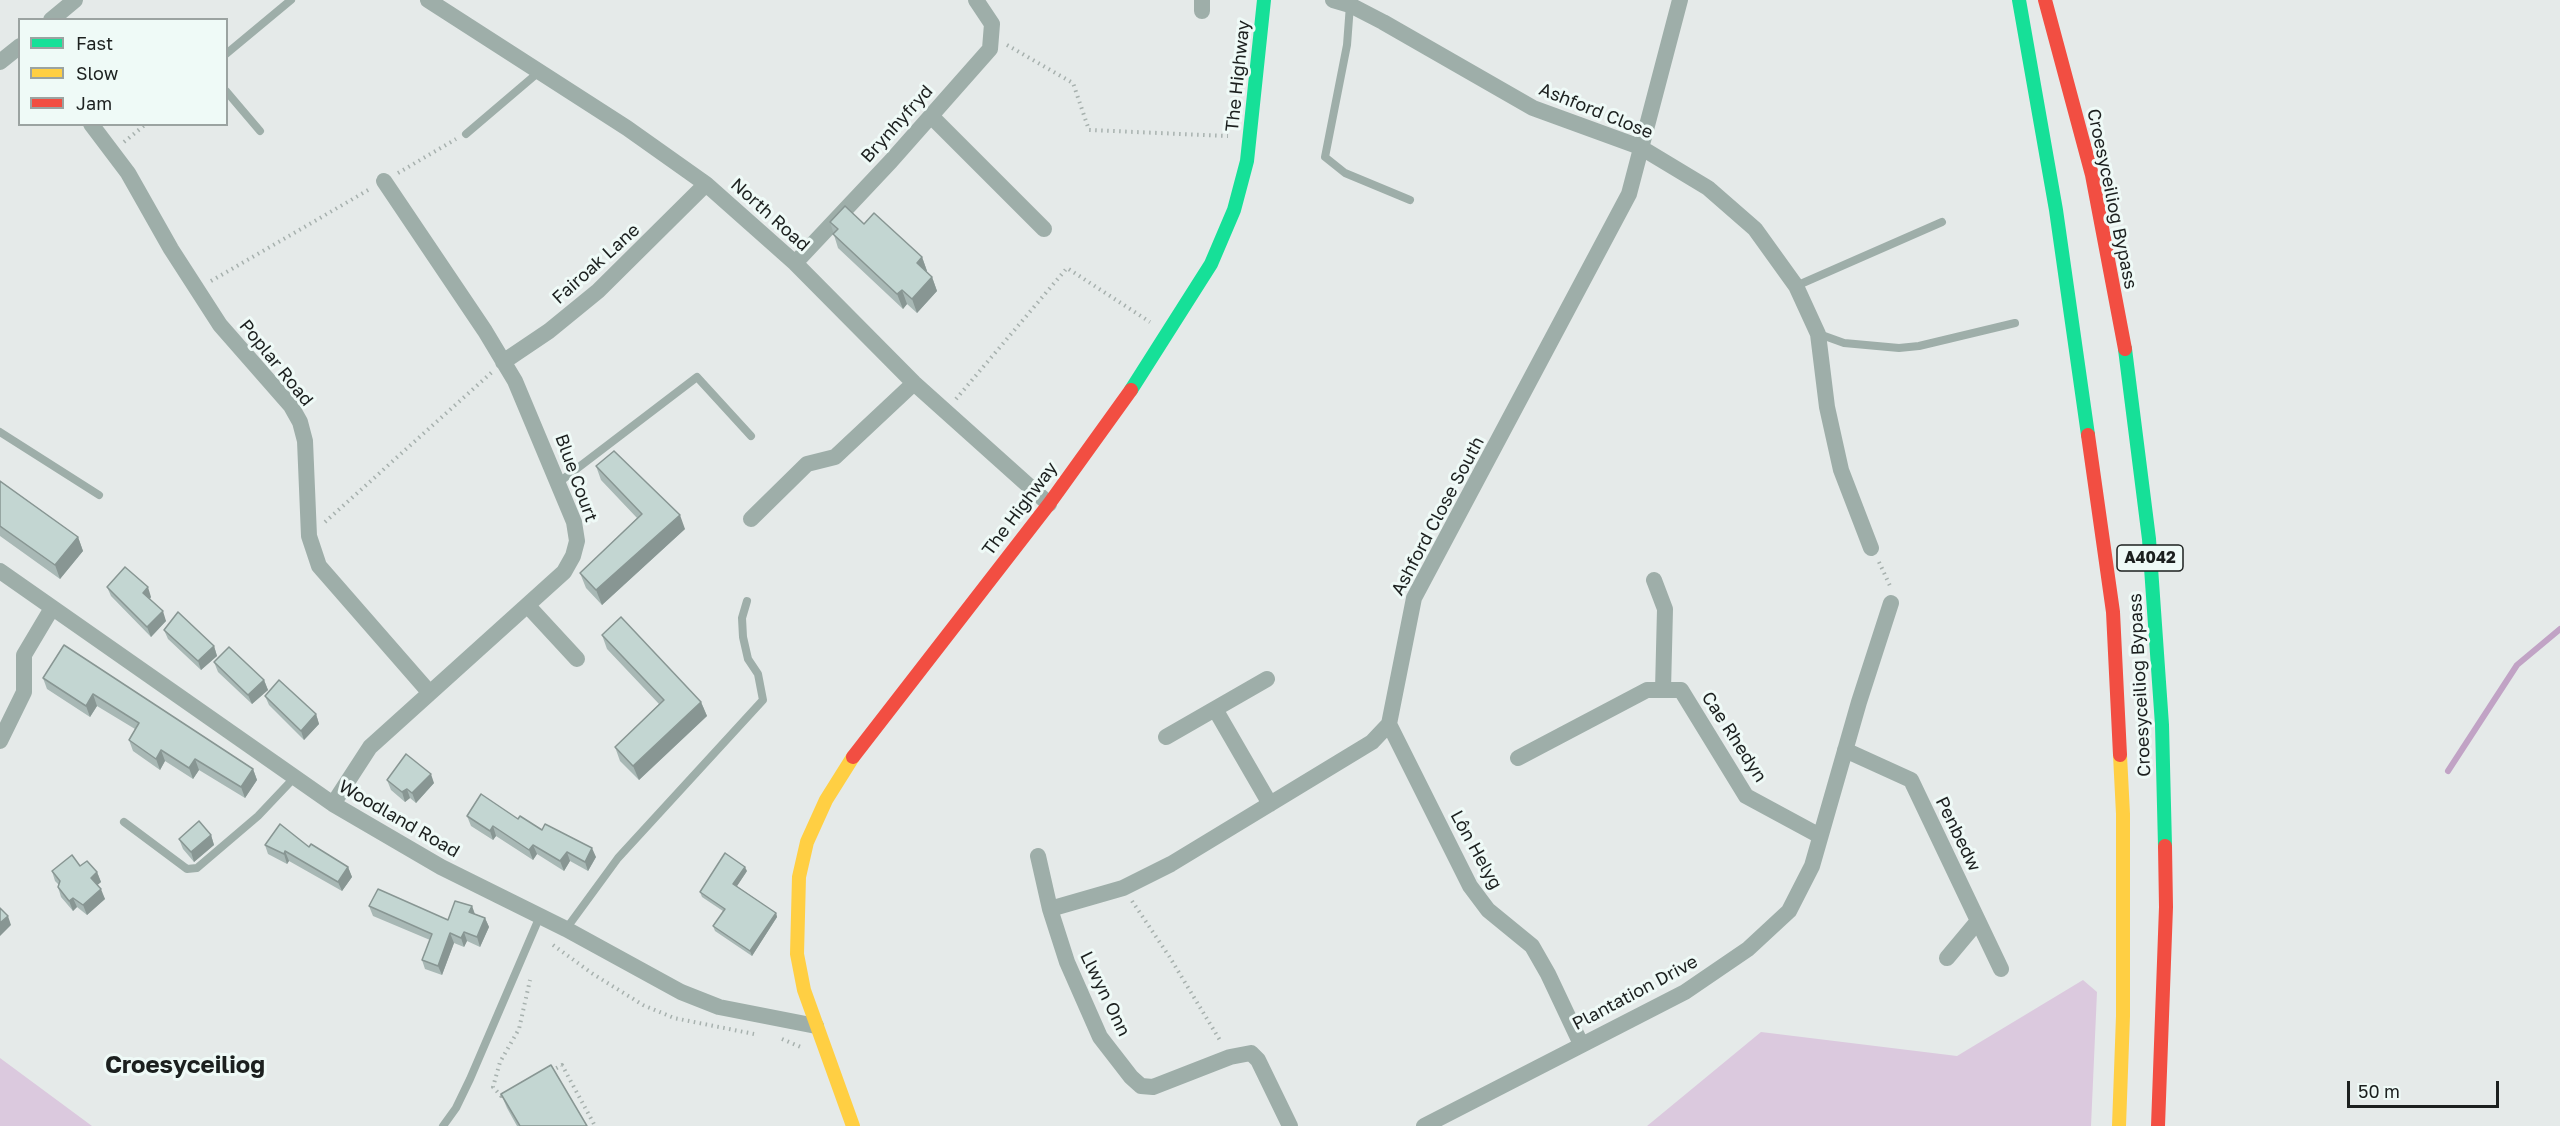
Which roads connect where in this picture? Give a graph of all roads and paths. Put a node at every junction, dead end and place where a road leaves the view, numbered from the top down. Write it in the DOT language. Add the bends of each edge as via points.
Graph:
graph roads {
  1 [pos="75,0"];
  2 [pos="291,0"];
  3 [pos="428,0"];
  4 [pos="976,0"];
  5 [pos="1264,0"];
  6 [pos="1333,0"];
  7 [pos="1680,0"];
  8 [pos="2019,0"];
  9 [pos="2045,0"];
  10 [pos="1350,4"];
  11 [pos="53,18"];
  12 [pos="991,37"];
  13 [pos="18,48"];
  14 [pos="228,52"];
  15 [pos="0,62"];
  16 [pos="540,71"];
  17 [pos="228,92"];
  18 [pos="931,116"];
  19 [pos="92,126"];
  20 [pos="143,126"];
  21 [pos="260,131"];
  22 [pos="466,134"];
  23 [pos="1250,137"];
  24 [pos="1640,147"];
  25 [pos="111,151"];
  26 [pos="384,181"];
  27 [pos="706,184"];
  28 [pos="1410,200"];
  29 [pos="1942,222"];
  30 [pos="1044,229"];
  31 [pos="795,263"];
  32 [pos="1796,286"];
  33 [pos="197,289"];
  34 [pos="2014,323"];
  35 [pos="1168,334"];
  36 [pos="1818,334"];
  37 [pos="503,362"];
  38 [pos="914,383"];
  39 [pos="946,411"];
  40 [pos="0,432"];
  41 [pos="751,436"];
  42 [pos="558,483"];
  43 [pos="99,495"];
  44 [pos="1049,504"];
  45 [pos="751,519"];
  46 [pos="309,536"];
  47 [pos="1871,548"];
  48 [pos="0,571"];
  49 [pos="1654,580"];
  50 [pos="747,601"];
  51 [pos="1891,603"];
  52 [pos="528,606"];
  53 [pos="52,608"];
  54 [pos="577,659"];
  55 [pos="1267,679"];
  56 [pos="1663,690"];
  57 [pos="429,692"];
  58 [pos="1215,709"];
  59 [pos="1389,724"];
  60 [pos="1166,737"];
  61 [pos="0,741"];
  62 [pos="1845,750"];
  63 [pos="1518,758"];
  64 [pos="294,778"];
  65 [pos="333,804"];
  66 [pos="1270,804"];
  67 [pos="124,822"];
  68 [pos="1820,836"];
  69 [pos="1038,856"];
  70 [pos="1123,888"];
  71 [pos="1050,909"];
  72 [pos="540,916"];
  73 [pos="1978,921"];
  74 [pos="566,929"];
  75 [pos="1947,958"];
  76 [pos="2001,969"];
  77 [pos="531,973"];
  78 [pos="816,1026"];
  79 [pos="1581,1044"];
  80 [pos="1230,1057"];
  81 [pos="542,1076"];
  82 [pos="511,1091"];
  83 [pos="443,1126"];
  84 [pos="595,1126"];
  85 [pos="853,1126"];
  86 [pos="1290,1126"];
  87 [pos="1424,1126"];
  88 [pos="2119,1126"];
  89 [pos="2158,1126"];
  1 -- 11 [label="street"];
  2 -- 14 [label="lane"];
  3 -- 16 [label="street, North Road"];
  4 -- 12 [label="street" via="992,24"];
  5 -- 23 [label="main road, The Highway"];
  6 -- 10 [label="street, Ashford Close"];
  7 -- 24 [label="street, Ashford Close South"];
  8 -- 88 [label="main road, Croesyceiliog Bypass / A4042" via="2058,222 2113,612 2123,814"];
  9 -- 89 [label="main road, Croesyceiliog Bypass / A4042" via="2092,175 2127,357 2149,539 2162,724 2166,907"];
  10 -- 24 [label="street, Ashford Close" via="1533,108"];
  10 -- 28 [label="lane" via="1347,45 1325,157 1345,173"];
  12 -- 18 [label="street, Brynhyfryd" via="990,49"];
  12 -- 23 [label="path" via="1073,83 1089,130"];
  13 -- 15 [label="street"];
  16 -- 22 [label="lane"];
  16 -- 27 [label="street, North Road"];
  17 -- 21 [label="lane"];
  18 -- 30 [label="street"];
  18 -- 31 [label="street, Brynhyfryd"];
  19 -- 25 [label="street, Poplar Road"];
  20 -- 25 [label="path"];
  22 -- 26 [label="path"];
  23 -- 35 [label="main road, The Highway" via="1234,210 1211,264"];
  24 -- 32 [label="street, Ashford Close" via="1708,188 1755,229"];
  24 -- 59 [label="street, Ashford Close South" via="1629,194 1614,225 1414,598"];
  25 -- 33 [label="street, Poplar Road"];
  26 -- 33 [label="path"];
  26 -- 37 [label="street, Blue Court"];
  27 -- 31 [label="street, North Road"];
  27 -- 37 [label="street, Fairoak Lane" via="598,291"];
  29 -- 32 [label="lane"];
  31 -- 38 [label="street, North Road"];
  32 -- 36 [label="street, Ashford Close"];
  33 -- 46 [label="street, Poplar Road" via="220,326 291,406 300,422 305,441"];
  34 -- 36 [label="lane" via="1899,348 1844,343"];
  35 -- 39 [label="path" via="1067,268"];
  35 -- 44 [label="main road, The Highway"];
  36 -- 47 [label="street, Ashford Close" via="1827,407 1841,470"];
  37 -- 42 [label="street, Blue Court" via="527,406"];
  37 -- 46 [label="path"];
  38 -- 39 [label="street, North Road"];
  38 -- 45 [label="street" via="835,457 807,464"];
  39 -- 44 [label="street, North Road"];
  40 -- 43 [label="lane"];
  41 -- 42 [label="lane" via="697,377"];
  42 -- 52 [label="street, Blue Court" via="574,522 577,541 564,572"];
  44 -- 78 [label="main road, The Highway" via="852,759 826,800 807,842 799,877 797,954"];
  46 -- 57 [label="street, Poplar Road" via="319,566"];
  47 -- 51 [label="path" via="1891,585"];
  48 -- 53 [label="street, Woodland Road"];
  49 -- 56 [label="street" via="1665,609"];
  50 -- 74 [label="lane" via="742,618 743,637 748,659 758,674 763,700 618,858"];
  51 -- 62 [label="street, Plantation Drive"];
  52 -- 54 [label="street"];
  52 -- 57 [label="street, Blue Court"];
  53 -- 61 [label="street" via="24,655 24,692"];
  53 -- 64 [label="street, Woodland Road"];
  55 -- 58 [label="street"];
  56 -- 63 [label="street" via="1647,690"];
  56 -- 68 [label="street, Cae Rhedyn" via="1681,690 1746,796"];
  57 -- 65 [label="street, Blue Court" via="370,747"];
  58 -- 60 [label="street"];
  58 -- 66 [label="street"];
  59 -- 66 [label="street" via="1372,742"];
  59 -- 79 [label="street, Lôn Helyg" via="1470,886 1488,910 1532,946"];
  62 -- 68 [label="street, Plantation Drive"];
  62 -- 73 [label="street, Penbedw" via="1911,780"];
  64 -- 65 [label="street, Woodland Road"];
  64 -- 67 [label="lane" via="258,816 197,868 187,869"];
  65 -- 72 [label="street, Woodland Road" via="441,867"];
  66 -- 70 [label="street"];
  68 -- 79 [label="street, Plantation Drive" via="1812,866 1789,911 1748,949 1685,992"];
  69 -- 71 [label="street, Llwyn Onn"];
  70 -- 71 [label="street"];
  70 -- 80 [label="path"];
  71 -- 80 [label="street, Llwyn Onn" via="1067,962 1100,1037 1141,1086 1153,1087"];
  72 -- 74 [label="street, Woodland Road"];
  72 -- 83 [label="lane" via="470,1079"];
  73 -- 75 [label="street"];
  73 -- 76 [label="street, Penbedw"];
  74 -- 78 [label="street, Woodland Road" via="681,992 719,1007"];
  77 -- 82 [label="path" via="519,1029 500,1062 493,1087 501,1096"];
  78 -- 85 [label="main road, The Highway"];
  79 -- 87 [label="street, Plantation Drive"];
  80 -- 86 [label="street, Llwyn Onn" via="1251,1053 1258,1060"];
  81 -- 84 [label="path" via="562,1065"];
}
